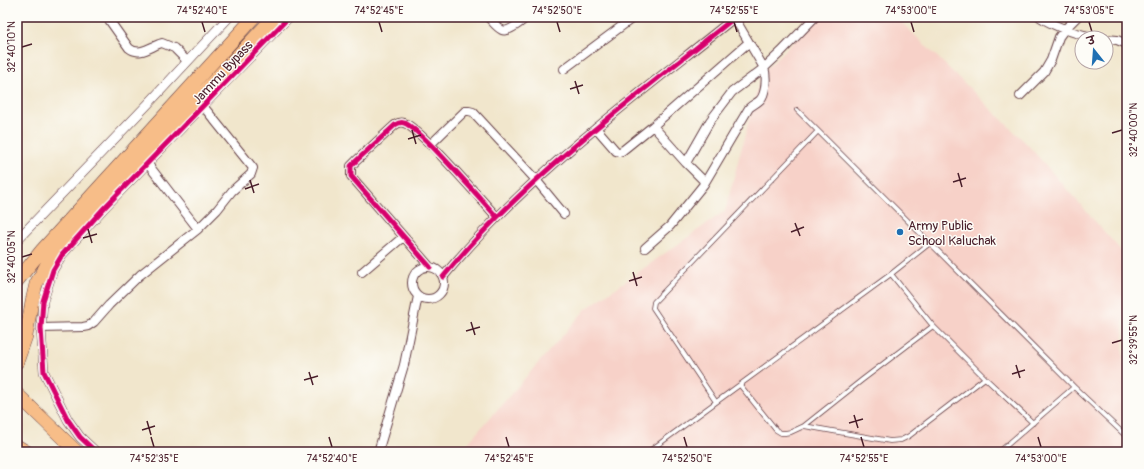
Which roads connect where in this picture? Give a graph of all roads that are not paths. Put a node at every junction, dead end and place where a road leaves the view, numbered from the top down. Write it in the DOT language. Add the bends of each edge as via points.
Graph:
graph roads {
  1 [pos="107,17"];
  2 [pos="229,17"];
  3 [pos="254,17"];
  4 [pos="274,17"];
  5 [pos="289,17"];
  6 [pos="488,17"];
  7 [pos="527,17"];
  8 [pos="634,17"];
  9 [pos="734,17"];
  10 [pos="815,17"];
  11 [pos="1040,17"];
  12 [pos="1077,17"];
  13 [pos="1064,30"];
  14 [pos="1074,33"];
  15 [pos="1114,40"];
  16 [pos="748,43"];
  17 [pos="1127,44"];
  18 [pos="187,61"];
  19 [pos="764,68"];
  20 [pos="564,69"];
  21 [pos="1020,96"];
  22 [pos="203,106"];
  23 [pos="797,110"];
  24 [pos="653,126"];
  25 [pos="596,128"];
  26 [pos="818,131"];
  27 [pos="430,145"];
  28 [pos="147,163"];
  29 [pos="686,163"];
  30 [pos="536,180"];
  31 [pos="704,184"];
  32 [pos="564,214"];
  33 [pos="497,217"];
  34 [pos="198,228"];
  35 [pos="403,237"];
  36 [pos="17,240"];
  37 [pos="930,243"];
  38 [pos="645,248"];
  39 [pos="430,267"];
  40 [pos="362,272"];
  41 [pos="891,274"];
  42 [pos="443,277"];
  43 [pos="17,280"];
  44 [pos="418,296"];
  45 [pos="933,326"];
  46 [pos="41,328"];
  47 [pos="17,362"];
  48 [pos="984,378"];
  49 [pos="740,385"];
  50 [pos="1074,387"];
  51 [pos="17,394"];
  52 [pos="716,402"];
  53 [pos="1033,424"];
  54 [pos="804,426"];
  55 [pos="1127,437"];
  56 [pos="17,446"];
  57 [pos="26,452"];
  58 [pos="78,452"];
  59 [pos="96,452"];
  60 [pos="378,452"];
  61 [pos="648,452"];
  62 [pos="999,452"];
  1 -- 18 [label="street" via="133,52 141,52 162,42 174,48"];
  2 -- 18 [label="street"];
  3 -- 43 [label="highway, Jammu Bypass"];
  4 -- 47 [label="highway, Jammu Bypass" via="75,228 51,257 36,284 26,336"];
  5 -- 22 [label="street"];
  6 -- 7 [label="street" via="504,31"];
  8 -- 20 [label="street"];
  9 -- 16 [label="street"];
  9 -- 25 [label="street"];
  10 -- 19 [label="street"];
  11 -- 13 [label="street"];
  12 -- 13 [label="street"];
  13 -- 14 [label="street"];
  13 -- 21 [label="street" via="1048,66"];
  15 -- 17 [label="street"];
  16 -- 19 [label="street"];
  16 -- 24 [label="street"];
  18 -- 36 [label="street"];
  19 -- 29 [label="street" via="732,92 710,121"];
  19 -- 31 [label="street" via="766,76 761,100 749,108"];
  22 -- 28 [label="street"];
  22 -- 34 [label="street" via="253,171"];
  23 -- 26 [label="lane"];
  24 -- 25 [label="street" via="619,152"];
  24 -- 29 [label="street"];
  25 -- 30 [label="street"];
  26 -- 37 [label="lane"];
  26 -- 52 [label="lane" via="654,302 653,308"];
  27 -- 30 [label="street" via="465,111 473,112"];
  27 -- 33 [label="street"];
  27 -- 35 [label="street" via="408,125 399,123 351,166 351,176"];
  28 -- 34 [label="street"];
  28 -- 46 [label="street" via="62,255 53,270 43,301"];
  29 -- 31 [label="street"];
  30 -- 32 [label="street"];
  30 -- 33 [label="street"];
  31 -- 38 [label="street" via="670,226"];
  33 -- 42 [label="street"];
  34 -- 46 [label="street" via="140,275 88,326"];
  35 -- 39 [label="street"];
  35 -- 40 [label="street"];
  37 -- 41 [label="lane"];
  37 -- 50 [label="lane"];
  39 -- 42 [label="street"];
  39 -- 44 [label="street" via="420,270 413,278 412,288"];
  41 -- 45 [label="lane"];
  41 -- 49 [label="lane"];
  42 -- 44 [label="street" via="444,287 438,296 428,300"];
  44 -- 60 [label="street" via="404,365"];
  45 -- 48 [label="lane"];
  45 -- 54 [label="lane"];
  46 -- 59 [label="street" via="44,372 68,420 80,437"];
  48 -- 53 [label="lane"];
  48 -- 54 [label="lane" via="901,440 884,440"];
  49 -- 52 [label="lane"];
  49 -- 54 [label="lane" via="776,430 781,433 791,432"];
  50 -- 53 [label="lane"];
  50 -- 55 [label="lane"];
  51 -- 58 [label="highway"];
  52 -- 61 [label="lane"];
  53 -- 62 [label="lane"];
  56 -- 57 [label="highway"];
}
